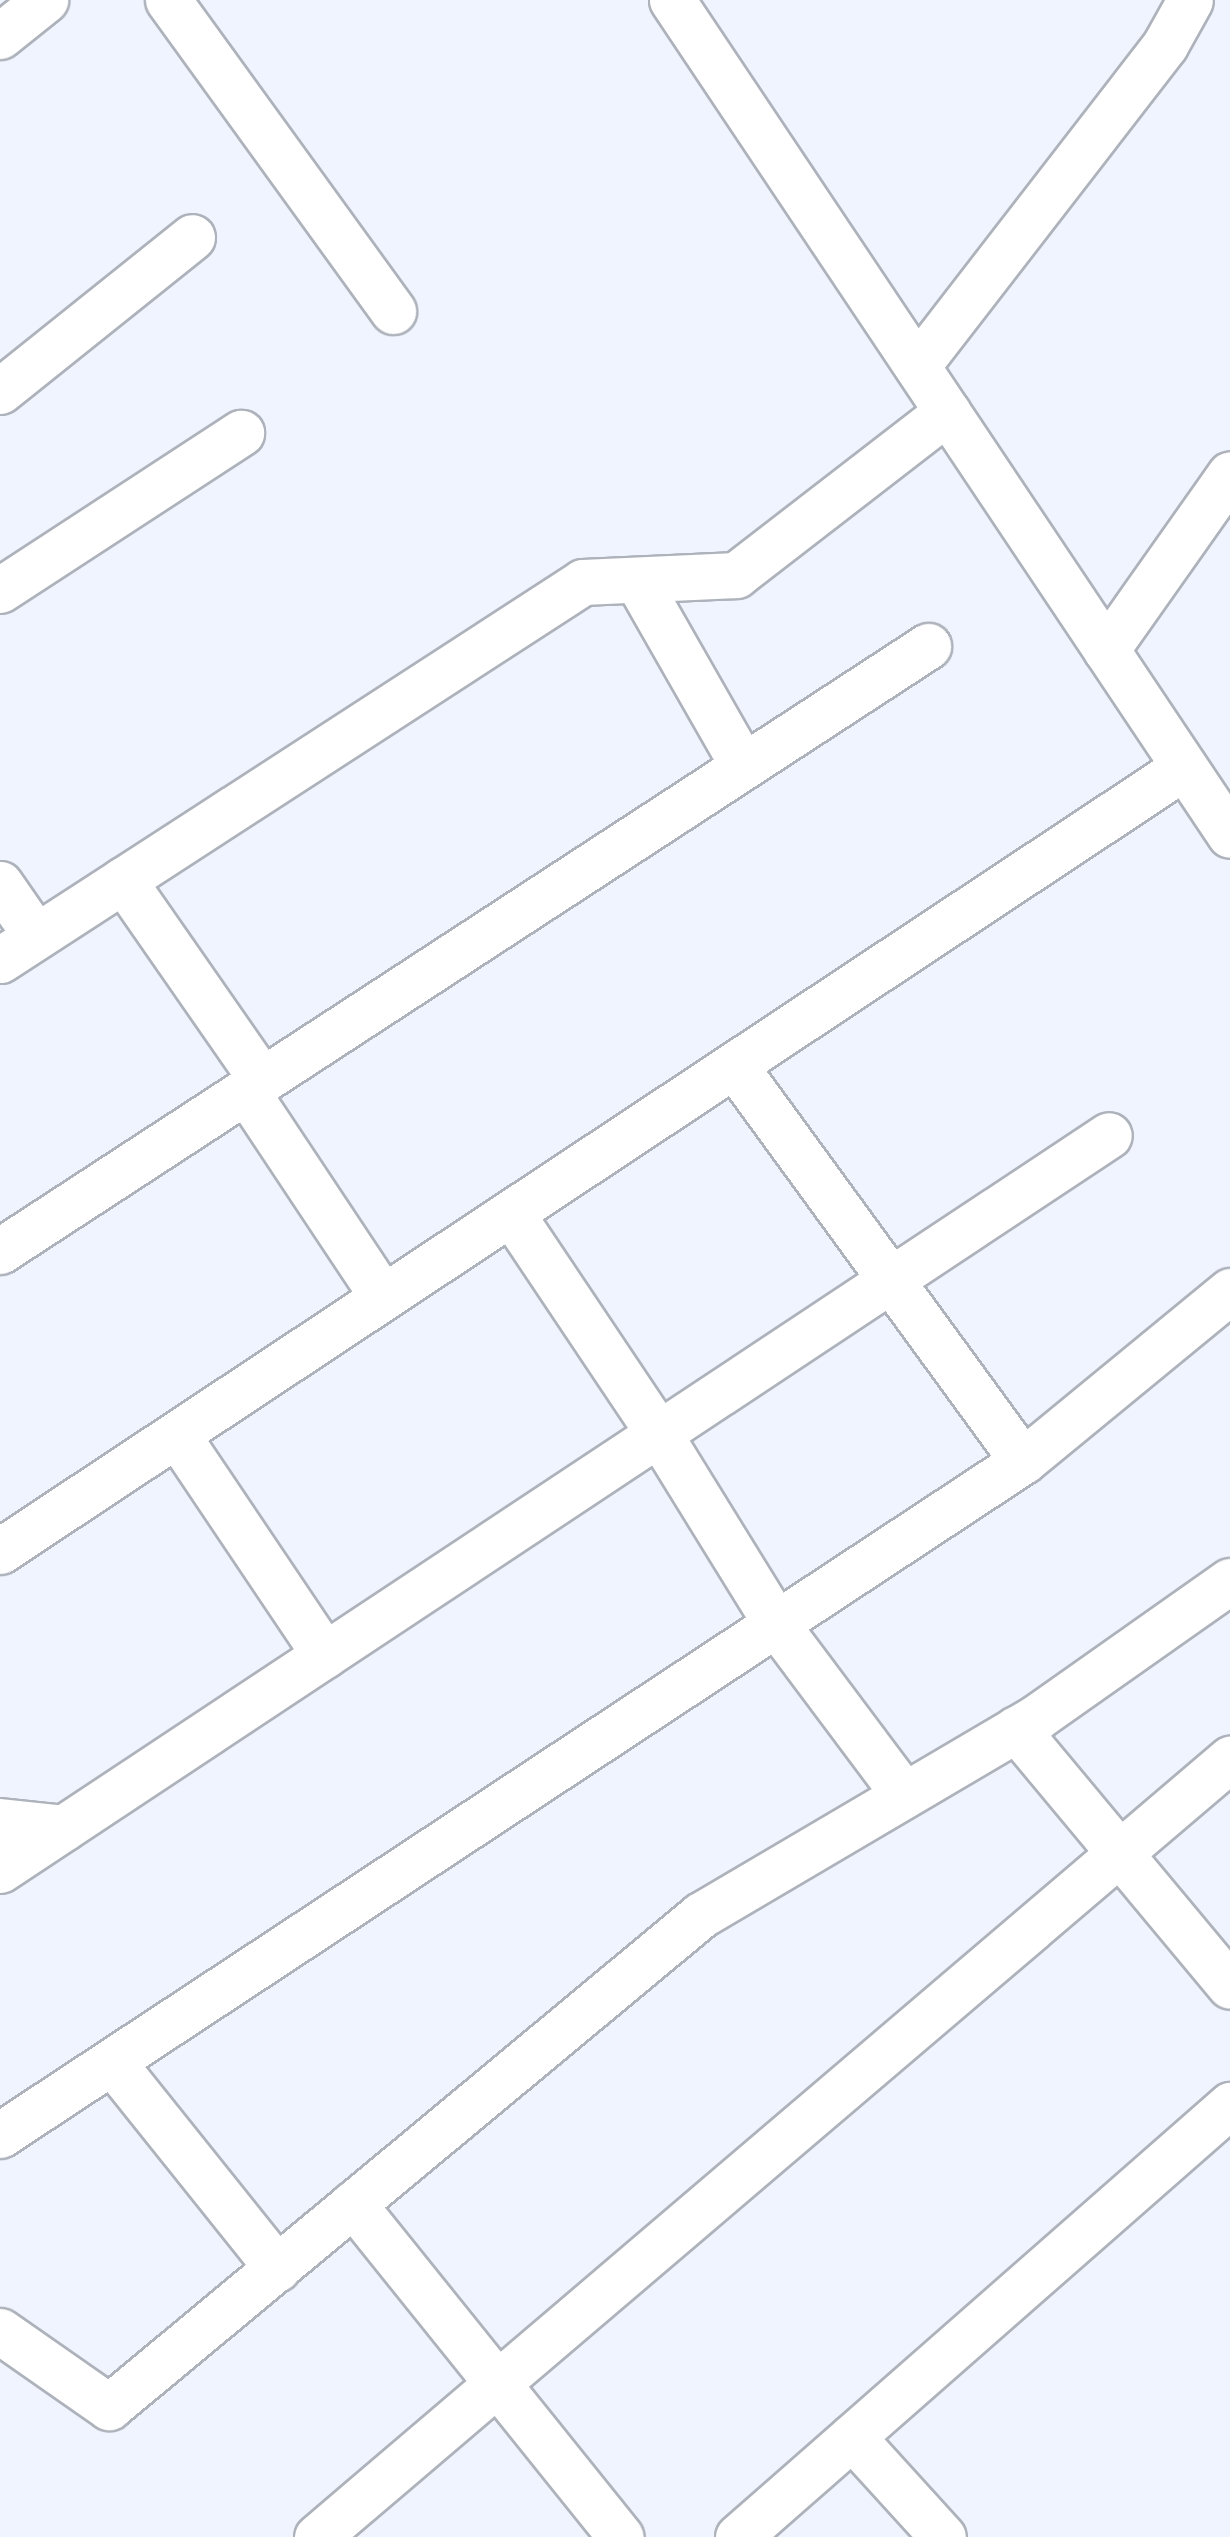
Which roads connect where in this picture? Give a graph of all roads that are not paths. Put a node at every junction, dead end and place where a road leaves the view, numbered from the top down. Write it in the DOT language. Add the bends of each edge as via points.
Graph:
graph roads {
  1 [pos="44,0"];
  2 [pos="672,0"];
  3 [pos="1190,0"];
  4 [pos="176,3"];
  5 [pos="0,36"];
  6 [pos="192,237"];
  7 [pos="393,310"];
  8 [pos="917,366"];
  9 [pos="0,391"];
  10 [pos="948,412"];
  11 [pos="240,433"];
  12 [pos="1230,474"];
  13 [pos="637,580"];
  14 [pos="0,590"];
  15 [pos="928,646"];
  16 [pos="1106,650"];
  17 [pos="744,766"];
  18 [pos="1207,780"];
  19 [pos="1230,835"];
  20 [pos="123,880"];
  21 [pos="0,884"];
  22 [pos="18,948"];
  23 [pos="734,1065"];
  24 [pos="254,1085"];
  25 [pos="1109,1135"];
  26 [pos="511,1213"];
  27 [pos="0,1251"];
  28 [pos="891,1280"];
  29 [pos="1230,1291"];
  30 [pos="384,1297"];
  31 [pos="176,1434"];
  32 [pos="659,1434"];
  33 [pos="1024,1461"];
  34 [pos="0,1551"];
  35 [pos="1230,1581"];
  36 [pos="777,1624"];
  37 [pos="324,1655"];
  38 [pos="1016,1729"];
  39 [pos="1230,1759"];
  40 [pos="904,1795"];
  41 [pos="0,1821"];
  42 [pos="64,1828"];
  43 [pos="1119,1854"];
  44 [pos="0,1870"];
  45 [pos="1230,1986"];
  46 [pos="113,2064"];
  47 [pos="1230,2105"];
  48 [pos="0,2136"];
  49 [pos="353,2204"];
  50 [pos="277,2268"];
  51 [pos="0,2331"];
  52 [pos="497,2384"];
  53 [pos="852,2436"];
  54 [pos="317,2537"];
  55 [pos="621,2537"];
  56 [pos="738,2537"];
  57 [pos="943,2537"];
  1 -- 5 [label="street"];
  2 -- 8 [label="street"];
  3 -- 8 [label="street" via="1164,45"];
  4 -- 7 [label="street"];
  6 -- 9 [label="street"];
  8 -- 10 [label="street"];
  10 -- 13 [label="street" via="736,575"];
  10 -- 16 [label="street"];
  11 -- 14 [label="street"];
  12 -- 16 [label="street"];
  13 -- 17 [label="street"];
  13 -- 20 [label="street" via="584,582"];
  15 -- 17 [label="street"];
  16 -- 18 [label="street"];
  17 -- 24 [label="street"];
  18 -- 19 [label="street"];
  18 -- 23 [label="street"];
  20 -- 22 [label="street"];
  20 -- 24 [label="street"];
  21 -- 22 [label="street"];
  23 -- 26 [label="street"];
  23 -- 28 [label="street"];
  24 -- 27 [label="street"];
  24 -- 30 [label="street"];
  25 -- 28 [label="street"];
  26 -- 30 [label="street"];
  26 -- 32 [label="street"];
  28 -- 32 [label="street"];
  28 -- 33 [label="street"];
  29 -- 33 [label="street"];
  30 -- 31 [label="street"];
  31 -- 34 [label="street"];
  31 -- 37 [label="street"];
  32 -- 36 [label="street"];
  32 -- 37 [label="street"];
  33 -- 36 [label="street"];
  35 -- 38 [label="street"];
  36 -- 40 [label="street"];
  36 -- 46 [label="street"];
  37 -- 42 [label="street"];
  38 -- 40 [label="street"];
  38 -- 43 [label="street"];
  39 -- 43 [label="street"];
  40 -- 49 [label="street" via="701,1915"];
  41 -- 42 [label="street"];
  42 -- 44 [label="street"];
  43 -- 45 [label="street"];
  43 -- 52 [label="street"];
  46 -- 48 [label="street"];
  46 -- 50 [label="street"];
  47 -- 53 [label="street"];
  49 -- 50 [label="street"];
  49 -- 52 [label="street"];
  50 -- 51 [label="street" via="109,2407"];
  52 -- 54 [label="street"];
  52 -- 55 [label="street"];
  53 -- 56 [label="street"];
  53 -- 57 [label="street"];
}
